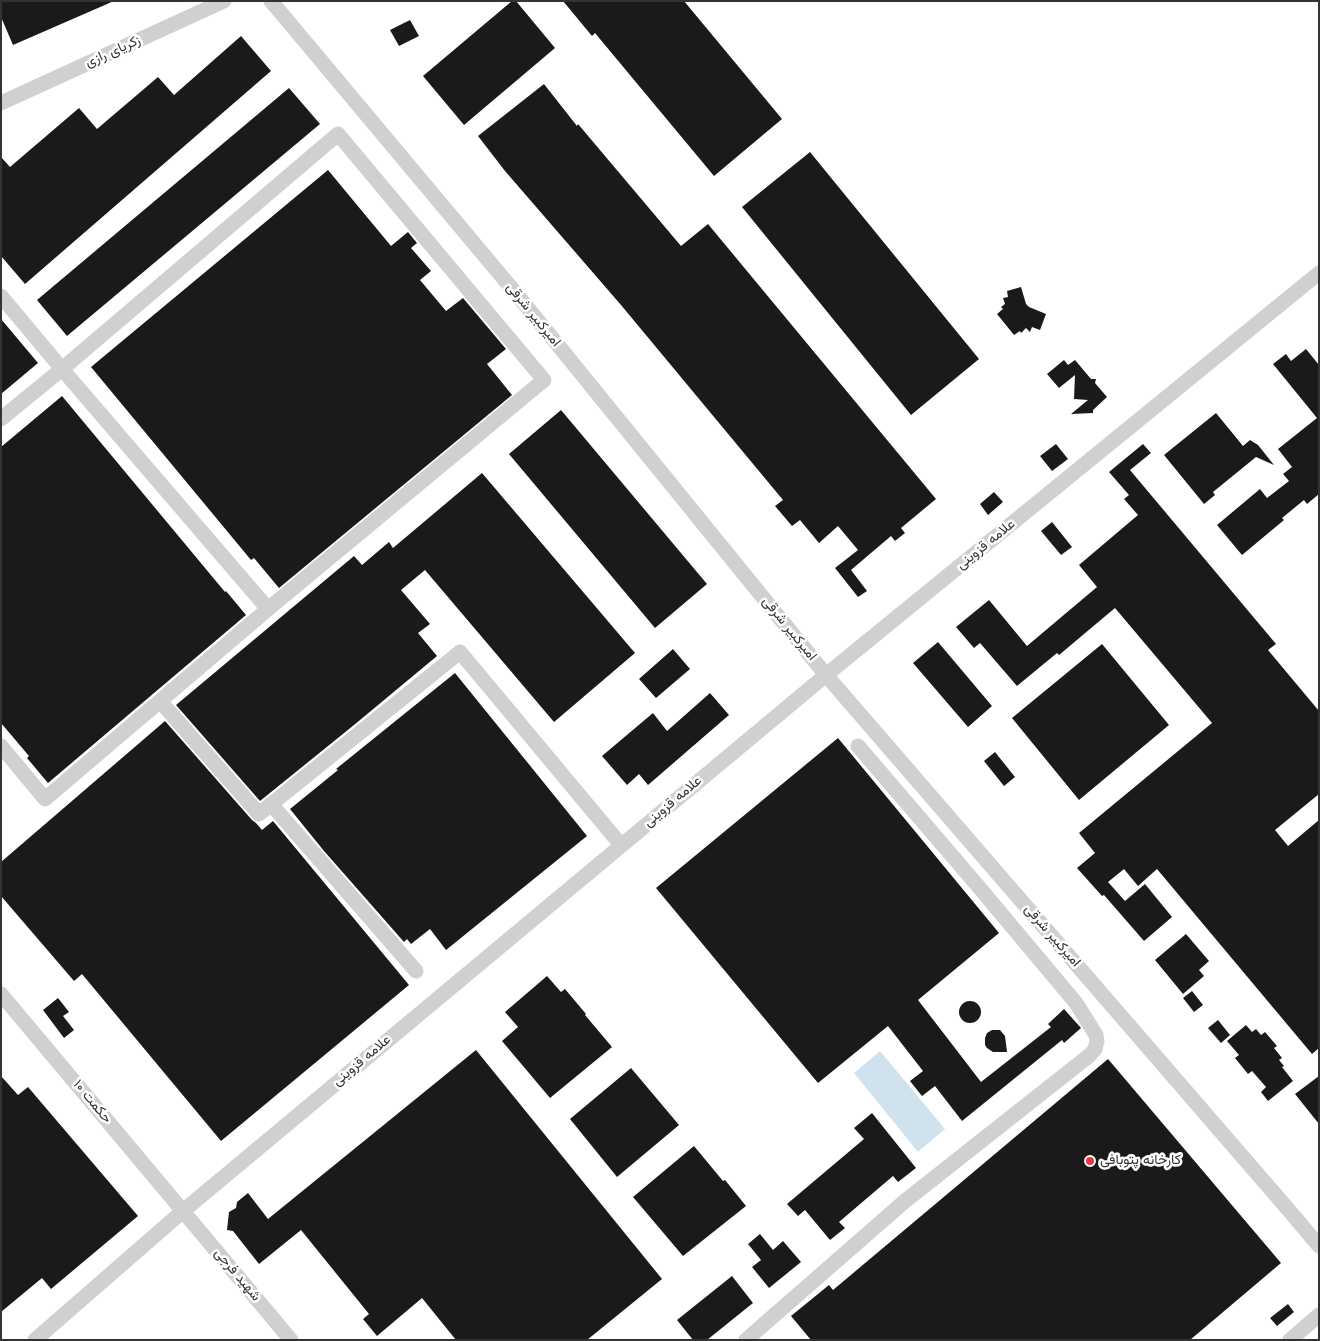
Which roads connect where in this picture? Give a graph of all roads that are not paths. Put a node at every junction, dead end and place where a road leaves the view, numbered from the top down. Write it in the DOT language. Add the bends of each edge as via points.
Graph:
graph roads {
  1 [pos="224,1"];
  2 [pos="270,1"];
  3 [pos="1,103"];
  4 [pos="1319,272"];
  5 [pos="1,296"];
  6 [pos="62,369"];
  7 [pos="1,419"];
  8 [pos="268,609"];
  9 [pos="826,675"];
  10 [pos="160,701"];
  11 [pos="1,746"];
  12 [pos="858,746"];
  13 [pos="271,804"];
  14 [pos="622,846"];
  15 [pos="416,971"];
  16 [pos="1,994"];
  17 [pos="182,1211"];
  18 [pos="1319,1246"];
  19 [pos="1319,1315"];
  20 [pos="35,1340"];
  21 [pos="291,1340"];
  22 [pos="746,1340"];
  23 [pos="1290,1340"];
  1 -- 3 [label="street, زکریای رازی"];
  2 -- 9 [label="street, امیرکبیر شرقی" via="514,291"];
  4 -- 9 [label="street, علامه قزوینی"];
  5 -- 6 [label="street"];
  6 -- 7 [label="street"];
  6 -- 8 [label="street"];
  6 -- 8 [label="street" via="338,134 544,380"];
  8 -- 10 [label="street"];
  9 -- 14 [label="street, علامه قزوینی"];
  9 -- 18 [label="street, امیرکبیر شرقی"];
  10 -- 11 [label="street" via="45,799"];
  10 -- 13 [label="street" via="259,814"];
  12 -- 22 [label="street" via="1076,1003 1097,1041 1095,1049 1086,1058 905,1201"];
  13 -- 14 [label="street" via="460,652"];
  13 -- 15 [label="street"];
  14 -- 17 [label="street, علامه قزوینی"];
  16 -- 17 [label="street, حکمت ۱۰"];
  17 -- 20 [label="street, علامه قزوینی"];
  17 -- 21 [label="street, شهید فرجی"];
  19 -- 23 [label="street"];
}
